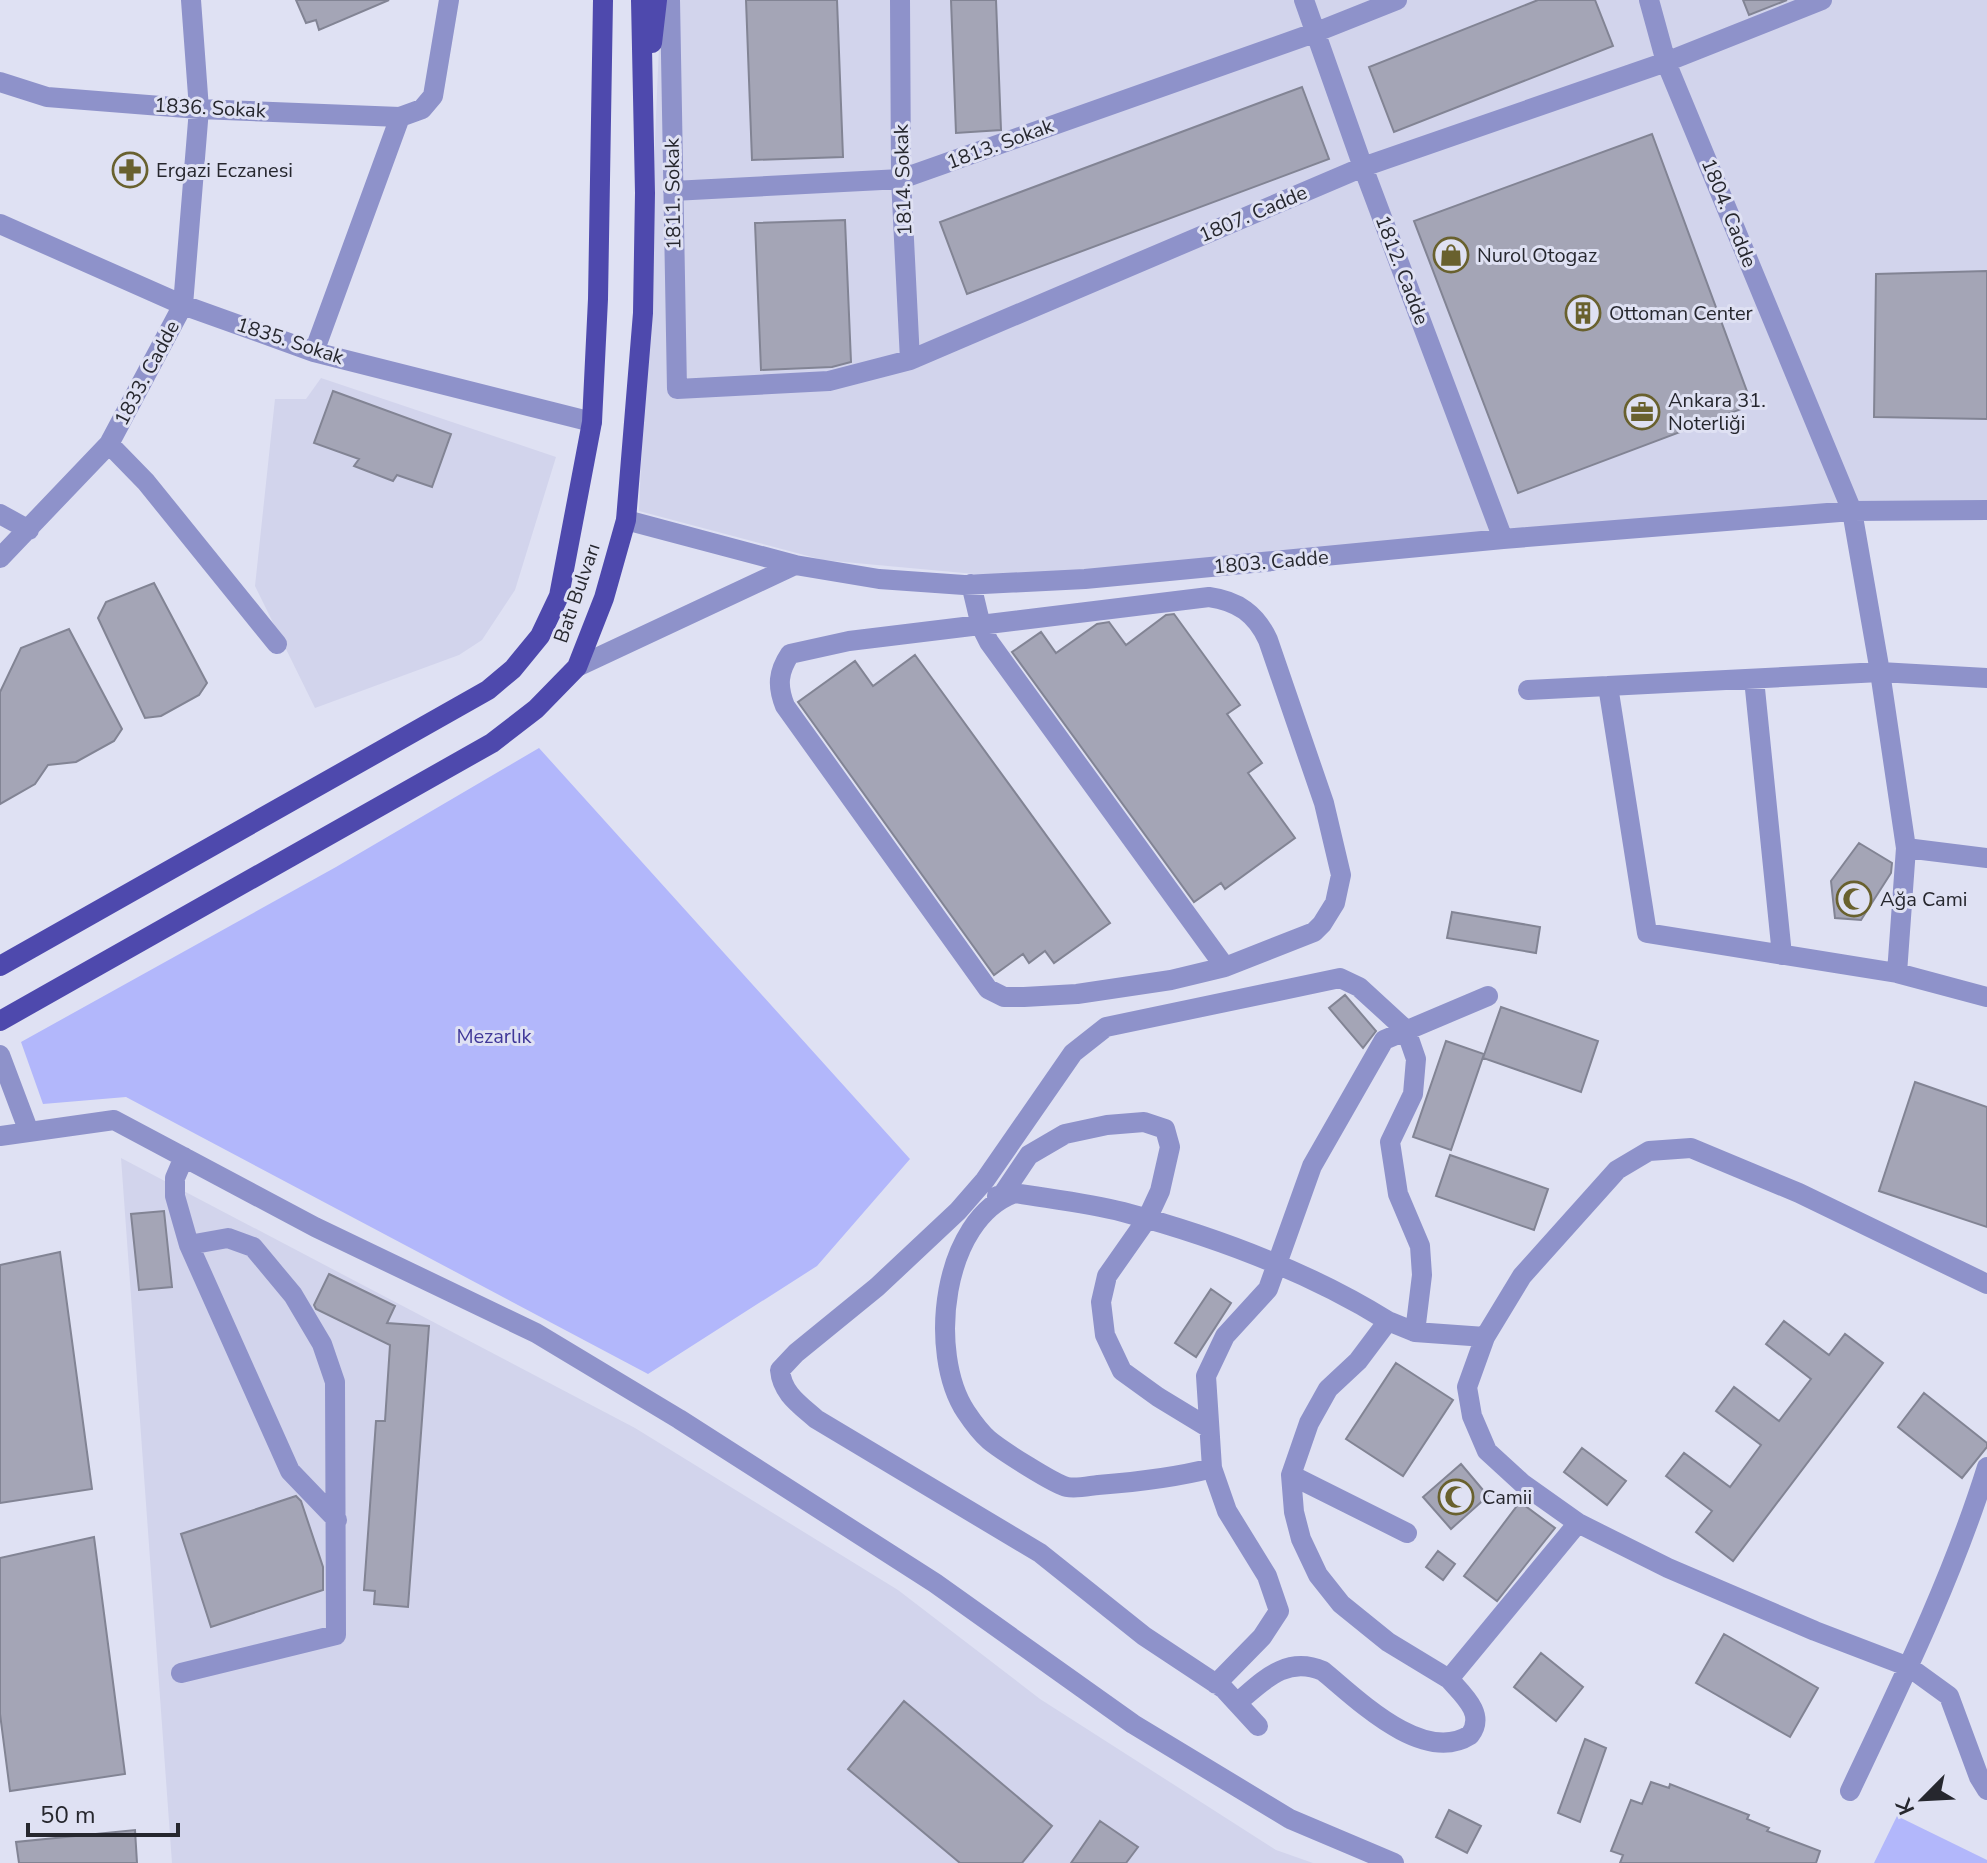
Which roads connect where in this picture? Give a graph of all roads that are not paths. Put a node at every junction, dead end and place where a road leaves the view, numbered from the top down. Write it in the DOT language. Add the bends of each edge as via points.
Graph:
graph roads {
  1 [pos="191,0"];
  2 [pos="449,0"];
  3 [pos="589,0"];
  4 [pos="603,0"];
  5 [pos="641,0"];
  6 [pos="657,0"];
  7 [pos="670,0"];
  8 [pos="900,0"];
  9 [pos="1304,0"];
  10 [pos="1397,0"];
  11 [pos="1649,0"];
  12 [pos="1822,0"];
  13 [pos="1314,33"];
  14 [pos="602,34"];
  15 [pos="1666,62"];
  16 [pos="643,64"];
  17 [pos="0,82"];
  18 [pos="199,109"];
  19 [pos="400,117"];
  20 [pos="1363,167"];
  21 [pos="901,179"];
  22 [pos="673,191"];
  23 [pos="0,224"];
  24 [pos="183,305"];
  25 [pos="314,352"];
  26 [pos="910,360"];
  27 [pos="677,389"];
  28 [pos="592,422"];
  29 [pos="109,444"];
  30 [pos="1987,510"];
  31 [pos="1852,511"];
  32 [pos="0,514"];
  33 [pos="626,520"];
  34 [pos="29,530"];
  35 [pos="1503,539"];
  36 [pos="0,558"];
  37 [pos="795,565"];
  38 [pos="971,584"];
  39 [pos="981,626"];
  40 [pos="277,644"];
  41 [pos="577,667"];
  42 [pos="1880,672"];
  43 [pos="1987,678"];
  44 [pos="1754,679"];
  45 [pos="1608,686"];
  46 [pos="1528,690"];
  47 [pos="1906,848"];
  48 [pos="1987,858"];
  49 [pos="1782,955"];
  50 [pos="0,966"];
  51 [pos="1225,967"];
  52 [pos="1897,973"];
  53 [pos="1488,996"];
  54 [pos="1987,997"];
  55 [pos="0,1021"];
  56 [pos="1406,1030"];
  57 [pos="0,1055"];
  58 [pos="29,1132"];
  59 [pos="0,1136"];
  60 [pos="184,1157"];
  61 [pos="985,1180"];
  62 [pos="1000,1198"];
  63 [pos="1147,1219"];
  64 [pos="189,1245"];
  65 [pos="1277,1262"];
  66 [pos="1987,1284"];
  67 [pos="1388,1321"];
  68 [pos="1415,1332"];
  69 [pos="1485,1337"];
  70 [pos="1209,1428"];
  71 [pos="1987,1467"];
  72 [pos="1212,1468"];
  73 [pos="1291,1475"];
  74 [pos="337,1520"];
  75 [pos="1578,1523"];
  76 [pos="1407,1533"];
  77 [pos="1909,1667"];
  78 [pos="181,1673"];
  79 [pos="1449,1679"];
  80 [pos="1216,1684"];
  81 [pos="1237,1703"];
  82 [pos="1258,1726"];
  83 [pos="1987,1790"];
  84 [pos="1850,1791"];
  85 [pos="1394,1863"];
  1 -- 18 [label="street, 1833. Cadde"];
  2 -- 19 [label="street, 1836. Sokak" via="433,96 422,109"];
  3 -- 14 [label="main road"];
  4 -- 14 [label="main road, Batı Bulvarı"];
  5 -- 16 [label="main road, Batı Bulvarı"];
  6 -- 16 [label="main road" via="651,54"];
  7 -- 22 [label="street, 1811. Sokak"];
  8 -- 21 [label="street, 1814. Sokak"];
  9 -- 13 [label="street, 1812. Cadde"];
  10 -- 13 [label="street, 1813. Sokak"];
  11 -- 15 [label="street, 1804. Cadde"];
  12 -- 15 [label="street, 1807. Cadde"];
  13 -- 20 [label="street, 1812. Cadde"];
  13 -- 21 [label="street, 1813. Sokak"];
  14 -- 28 [label="main road, Batı Bulvarı"];
  15 -- 20 [label="street, 1807. Cadde"];
  15 -- 31 [label="street, 1804. Cadde"];
  16 -- 33 [label="main road, Batı Bulvarı" via="643,313"];
  17 -- 18 [label="street, 1836. Sokak" via="47,97"];
  18 -- 19 [label="street, 1836. Sokak"];
  18 -- 24 [label="street, 1833. Cadde"];
  19 -- 25 [label="street"];
  20 -- 26 [label="street, 1807. Cadde"];
  20 -- 35 [label="street, 1812. Cadde"];
  21 -- 22 [label="street, 1813. Sokak"];
  21 -- 26 [label="street, 1814. Sokak"];
  22 -- 27 [label="street, 1811. Sokak"];
  23 -- 24 [label="street, 1835. Sokak"];
  24 -- 25 [label="street, 1835. Sokak"];
  24 -- 29 [label="street, 1833. Cadde"];
  25 -- 28 [label="street, 1835. Sokak"];
  26 -- 27 [label="street, 1807. Cadde" via="829,381"];
  28 -- 50 [label="main road, Batı Bulvarı" via="559,596 540,636 513,669 488,690"];
  29 -- 34 [label="street, 1833. Cadde"];
  29 -- 40 [label="street"];
  30 -- 31 [label="street, 1803. Cadde"];
  31 -- 35 [label="street, 1803. Cadde"];
  31 -- 42 [label="street, 1804. Cadde"];
  32 -- 34 [label="street"];
  33 -- 37 [label="street, 1803. Cadde"];
  33 -- 41 [label="main road, Batı Bulvarı"];
  34 -- 36 [label="street, 1833. Cadde"];
  35 -- 38 [label="street, 1803. Cadde" via="1085,579"];
  37 -- 38 [label="street, 1803. Cadde" via="879,579"];
  37 -- 41 [label="street"];
  38 -- 39 [label="street"];
  39 -- 51 [label="street"];
  39 -- 51 [label="street" via="1209,597 1235,603 1263,629 1324,803 1341,875 1329,915 1314,932"];
  39 -- 51 [label="street" via="849,641 790,654 780,673 785,706 988,989 1014,998 1077,994"];
  41 -- 55 [label="main road, Batı Bulvarı" via="492,743"];
  42 -- 43 [label="street"];
  42 -- 44 [label="street"];
  42 -- 47 [label="street, 1804. Cadde"];
  44 -- 45 [label="street"];
  44 -- 49 [label="street"];
  45 -- 46 [label="street"];
  45 -- 49 [label="street" via="1647,933"];
  47 -- 48 [label="street"];
  47 -- 52 [label="street, 1804. Cadde"];
  49 -- 52 [label="street"];
  52 -- 54 [label="street"];
  53 -- 56 [label="street"];
  56 -- 61 [label="street" via="1359,987 1340,978 1106,1027 1073,1053"];
  56 -- 65 [label="street" via="1384,1040 1360,1079 1312,1166"];
  56 -- 68 [label="street" via="1416,1059 1413,1094 1390,1142 1398,1194 1420,1246"];
  57 -- 58 [label="street"];
  58 -- 59 [label="street"];
  58 -- 60 [label="street" via="114,1120"];
  60 -- 64 [label="street" via="175,1178 175,1196"];
  60 -- 85 [label="street" via="315,1227 536,1333 935,1583 1133,1724 1290,1819"];
  61 -- 62 [label="street"];
  61 -- 80 [label="street" via="877,1287 796,1353 780,1370 781,1381 816,1419 1040,1553 1144,1636"];
  62 -- 63 [label="street" via="1015,1193"];
  62 -- 63 [label="street" via="1029,1155 1065,1134 1144,1122 1165,1129 1170,1147"];
  62 -- 72 [label="street" via="979,1217 953,1265 944,1328 952,1381 965,1411 989,1440 1068,1488 1168,1479"];
  63 -- 65 [label="street"];
  63 -- 70 [label="street" via="1107,1276 1101,1302 1105,1335 1122,1371"];
  64 -- 74 [label="street" via="290,1471"];
  64 -- 74 [label="street" via="228,1238 253,1247 293,1295 322,1344 335,1382"];
  65 -- 67 [label="street"];
  65 -- 70 [label="street" via="1268,1289 1225,1336 1206,1376"];
  66 -- 69 [label="street" via="1799,1193 1691,1148 1649,1151 1617,1170 1522,1276"];
  67 -- 68 [label="street"];
  67 -- 73 [label="street" via="1328,1389 1309,1423"];
  68 -- 69 [label="street"];
  69 -- 75 [label="street" via="1467,1387 1487,1451"];
  70 -- 72 [label="street"];
  71 -- 77 [label="street"];
  72 -- 80 [label="street" via="1227,1511 1267,1576 1279,1611 1262,1637"];
  73 -- 76 [label="street"];
  73 -- 79 [label="street" via="1301,1539 1318,1575 1341,1604 1388,1642"];
  74 -- 78 [label="street" via="336,1635"];
  75 -- 77 [label="street" via="1668,1568"];
  75 -- 79 [label="street"];
  77 -- 83 [label="street" via="1949,1696"];
  77 -- 84 [label="street"];
  79 -- 81 [label="street" via="1473,1709 1477,1723 1470,1735 1447,1742 1403,1733 1312,1666 1283,1668"];
  80 -- 81 [label="street"];
  81 -- 82 [label="street"];
}
